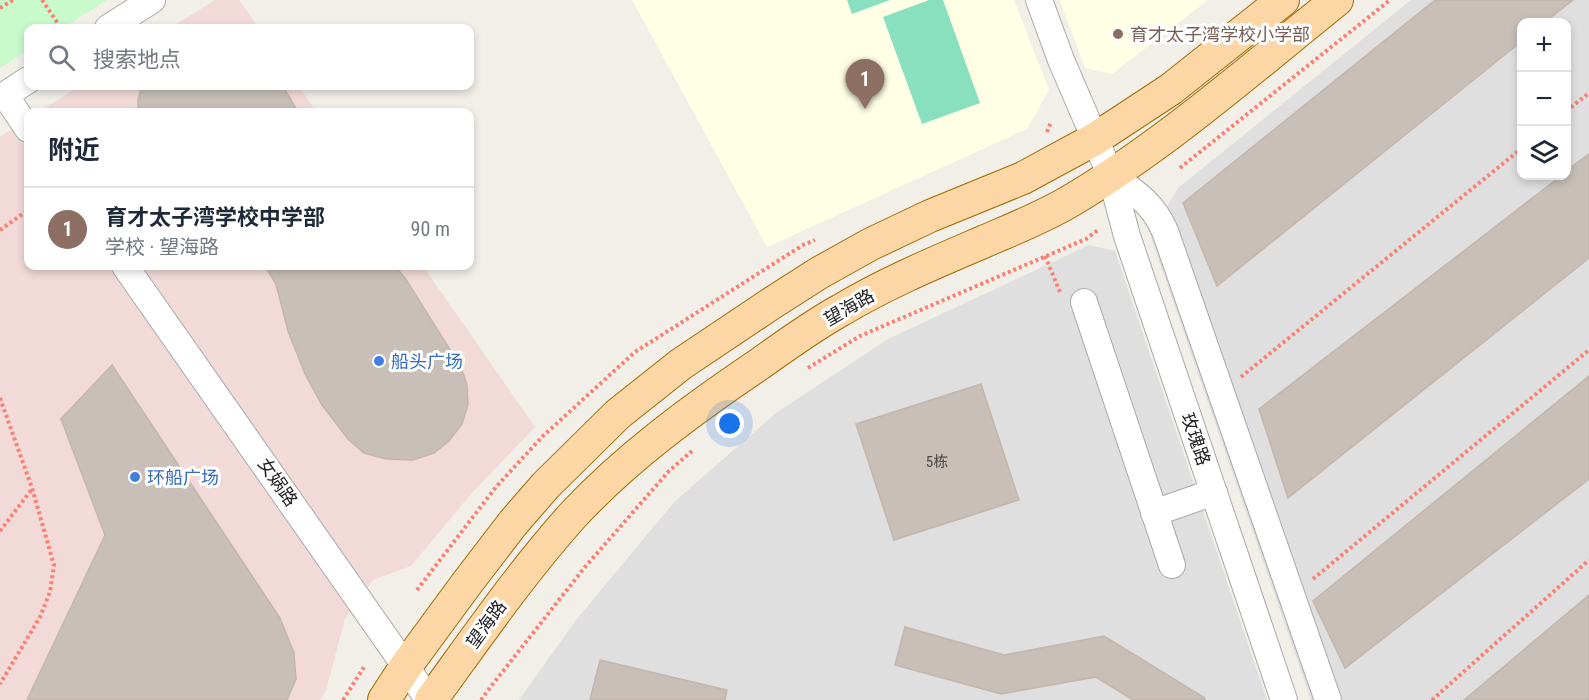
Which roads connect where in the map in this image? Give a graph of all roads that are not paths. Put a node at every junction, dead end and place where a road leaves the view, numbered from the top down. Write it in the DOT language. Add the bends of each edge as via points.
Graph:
graph roads {
  1 [pos="152,0"];
  2 [pos="1040,0"];
  3 [pos="1283,0"];
  4 [pos="1337,0"];
  5 [pos="114,24"];
  6 [pos="24,83"];
  7 [pos="24,123"];
  8 [pos="1095,139"];
  9 [pos="1111,176"];
  10 [pos="128,270"];
  11 [pos="1084,302"];
  12 [pos="1214,492"];
  13 [pos="1154,513"];
  14 [pos="1172,566"];
  15 [pos="406,666"];
  16 [pos="384,700"];
  17 [pos="430,700"];
  18 [pos="1284,700"];
  19 [pos="1328,700"];
  1 -- 5 [label="street"];
  2 -- 8 [label="street, 玫瑰路"];
  3 -- 8 [label="main road" via="1171,89"];
  4 -- 9 [label="main road, 望海路"];
  6 -- 7 [label="street" via="5,95"];
  8 -- 9 [label="street, 玫瑰路"];
  8 -- 15 [label="main road" via="1023,178 871,244 819,273 681,364 618,414 546,485"];
  9 -- 12 [label="street, 玫瑰路" via="1127,236"];
  9 -- 17 [label="main road, 望海路" via="1040,217 839,310 708,399 651,443 575,513 536,558"];
  9 -- 19 [label="street" via="1143,198 1159,216"];
  10 -- 15 [label="street, 女娲路"];
  11 -- 13 [label="street"];
  12 -- 13 [label="street"];
  12 -- 18 [label="street, 玫瑰路"];
  13 -- 14 [label="street"];
  15 -- 16 [label="main road"];
  15 -- 17 [label="street, 女娲路"];
}
